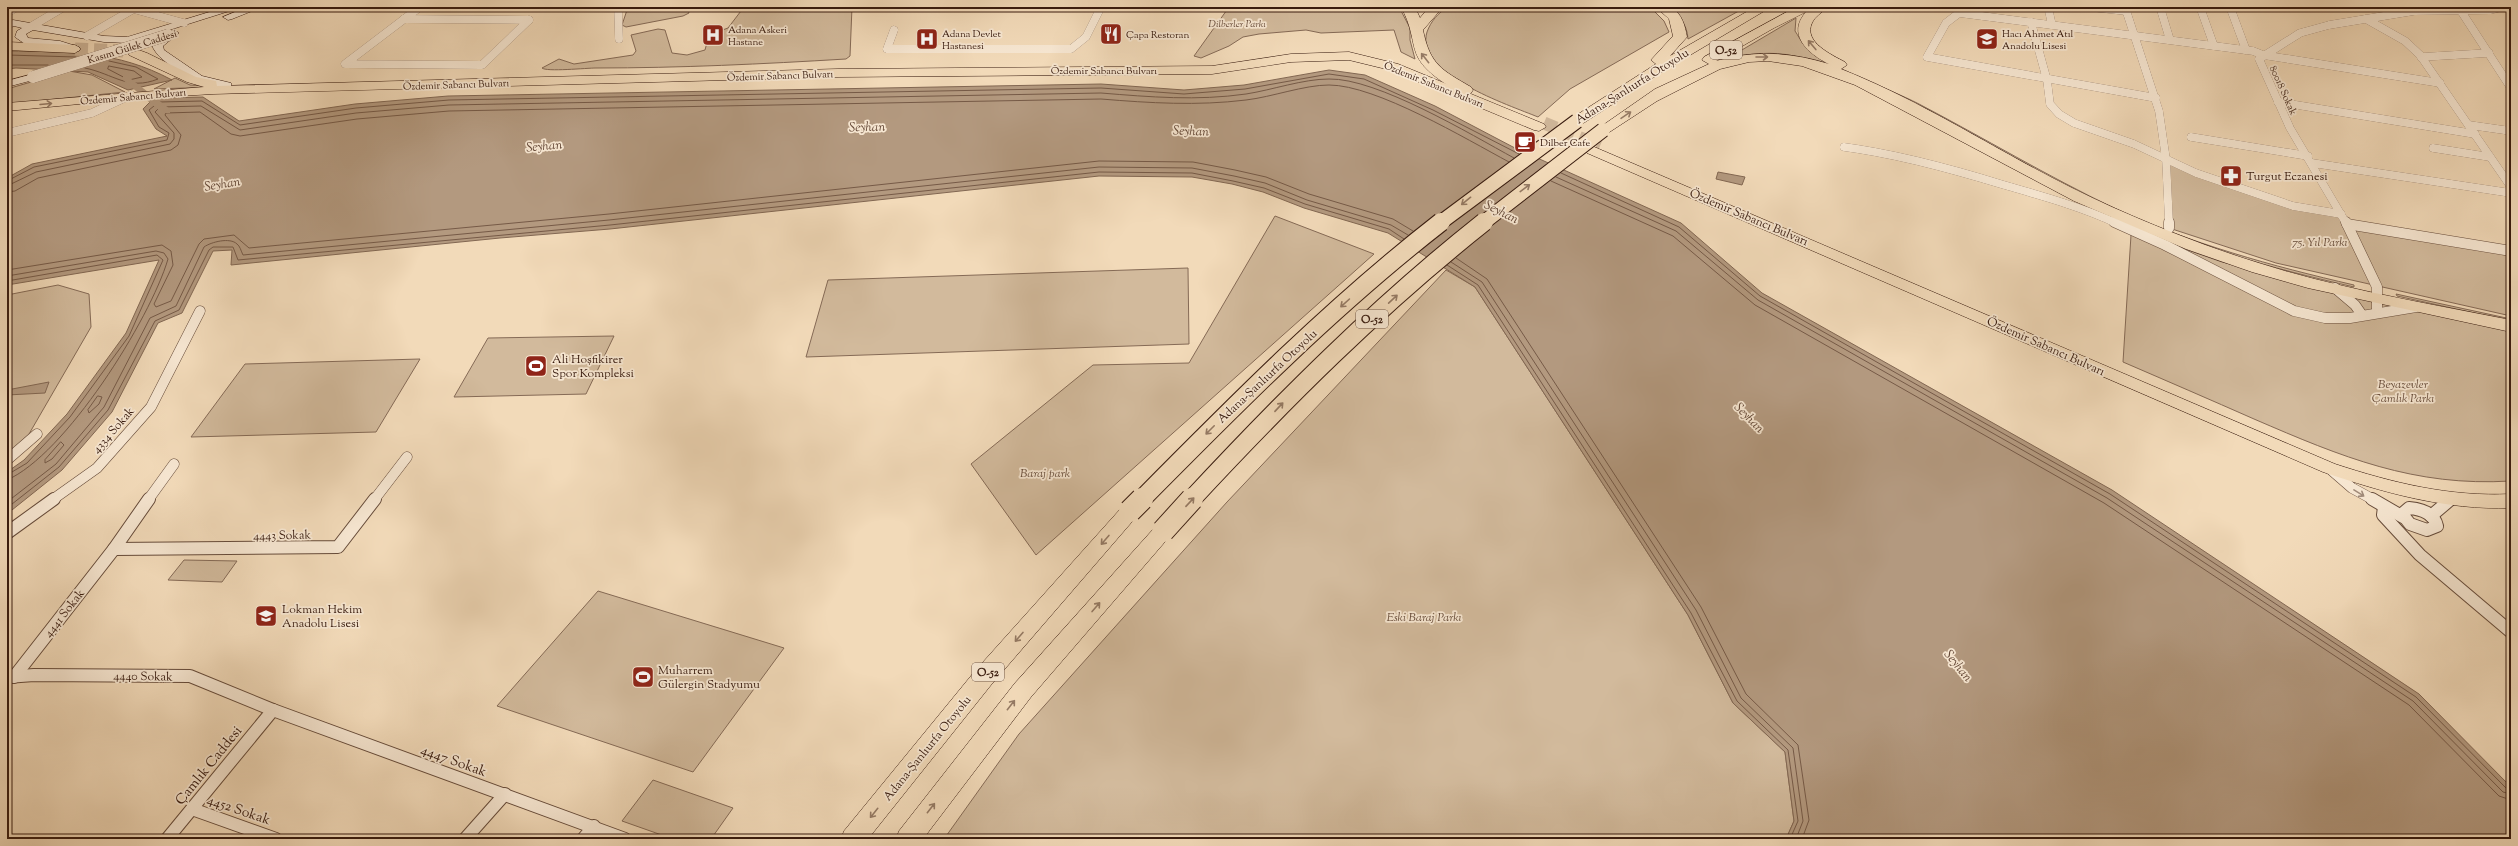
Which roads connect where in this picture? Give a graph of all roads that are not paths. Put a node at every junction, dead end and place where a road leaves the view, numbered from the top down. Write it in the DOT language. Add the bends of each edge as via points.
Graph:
graph roads {
  1 [pos="17,7"];
  2 [pos="64,7"];
  3 [pos="237,7"];
  4 [pos="258,7"];
  5 [pos="420,7"];
  6 [pos="618,7"];
  7 [pos="1101,7"];
  8 [pos="1408,7"];
  9 [pos="1436,7"];
  10 [pos="1663,7"];
  11 [pos="1764,7"];
  12 [pos="1806,7"];
  13 [pos="1820,7"];
  14 [pos="2048,7"];
  15 [pos="2088,7"];
  16 [pos="2160,7"];
  17 [pos="2200,7"];
  18 [pos="2230,7"];
  19 [pos="2502,7"];
  20 [pos="135,8"];
  21 [pos="2125,9"];
  22 [pos="2461,11"];
  23 [pos="7,12"];
  24 [pos="404,19"];
  25 [pos="2366,19"];
  26 [pos="2031,22"];
  27 [pos="184,23"];
  28 [pos="9,24"];
  29 [pos="2052,25"];
  30 [pos="32,26"];
  31 [pos="1417,29"];
  32 [pos="894,30"];
  33 [pos="168,35"];
  34 [pos="2135,35"];
  35 [pos="87,36"];
  36 [pos="619,39"];
  37 [pos="128,40"];
  38 [pos="2170,40"];
  39 [pos="97,45"];
  40 [pos="7,46"];
  41 [pos="2214,46"];
  42 [pos="75,49"];
  43 [pos="2246,50"];
  44 [pos="133,52"];
  45 [pos="2489,54"];
  46 [pos="2264,56"];
  47 [pos="2422,57"];
  48 [pos="7,76"];
  49 [pos="2048,80"];
  50 [pos="2440,83"];
  51 [pos="7,84"];
  52 [pos="227,84"];
  53 [pos="2510,86"];
  54 [pos="1466,90"];
  55 [pos="132,95"];
  56 [pos="2156,98"];
  57 [pos="1611,99"];
  58 [pos="1649,99"];
  59 [pos="2278,102"];
  60 [pos="7,107"];
  61 [pos="2470,125"];
  62 [pos="2511,131"];
  63 [pos="7,133"];
  64 [pos="2475,134"];
  65 [pos="2191,137"];
  66 [pos="1598,142"];
  67 [pos="1844,147"];
  68 [pos="2433,148"];
  69 [pos="2490,157"];
  70 [pos="2166,159"];
  71 [pos="2310,159"];
  72 [pos="2511,187"];
  73 [pos="2511,194"];
  74 [pos="2341,214"];
  75 [pos="2347,224"];
  76 [pos="2169,228"];
  77 [pos="2511,251"];
  78 [pos="2336,288"];
  79 [pos="2377,299"];
  80 [pos="200,311"];
  81 [pos="2362,315"];
  82 [pos="2511,316"];
  83 [pos="2511,326"];
  84 [pos="37,434"];
  85 [pos="407,457"];
  86 [pos="7,460"];
  87 [pos="174,464"];
  88 [pos="2329,468"];
  89 [pos="2511,490"];
  90 [pos="2454,498"];
  91 [pos="2511,501"];
  92 [pos="2384,507"];
  93 [pos="2432,516"];
  94 [pos="2403,517"];
  95 [pos="7,533"];
  96 [pos="114,549"];
  97 [pos="2511,632"];
  98 [pos="10,677"];
  99 [pos="273,710"];
  100 [pos="505,794"];
  101 [pos="192,809"];
  102 [pos="594,826"];
  103 [pos="167,839"];
  104 [pos="276,839"];
  105 [pos="465,839"];
  106 [pos="583,839"];
  107 [pos="625,839"];
  108 [pos="853,839"];
  109 [pos="908,839"];
  1 -- 23 [label="street"];
  2 -- 30 [label="street"];
  3 -- 27 [label="main road, Kasım Gülek Caddesi"];
  4 -- 33 [label="main road, Kasım Gülek Caddesi"];
  5 -- 24 [label="street"];
  6 -- 36 [label="street"];
  7 -- 32 [label="street" via="1089,34 1080,46 1071,49 887,49"];
  8 -- 31 [label="highway"];
  9 -- 31 [label="highway"];
  10 -- 57 [label="highway" via="1672,13 1679,24 1680,38 1668,52"];
  11 -- 57 [label="highway, Adana-Şanlıurfa Otoyolu / O-52" via="1700,43"];
  12 -- 58 [label="highway, Adana-Şanlıurfa Otoyolu / O-52" via="1725,50"];
  76 -- 13 [label="highway, one-way" via="2061,180 1950,117 1825,57 1812,47 1802,29 1810,14"];
  14 -- 29 [label="street"];
  15 -- 21 [label="street"];
  16 -- 38 [label="street"];
  17 -- 41 [label="street"];
  18 -- 43 [label="street"];
  19 -- 22 [label="street, 80018 Sokak"];
  20 -- 27 [label="street"];
  20 -- 35 [label="street"];
  21 -- 34 [label="street"];
  22 -- 25 [label="street, 80018 Sokak" via="2414,11"];
  22 -- 45 [label="street"];
  24 -- 24 [label="street" via="344,64 482,65 528,20"];
  25 -- 46 [label="street, 80018 Sokak" via="2300,33"];
  25 -- 47 [label="street" via="2405,41"];
  26 -- 29 [label="street"];
  26 -- 49 [label="street"];
  26 -- 49 [label="street" via="1959,13 1946,23 1926,57"];
  27 -- 37 [label="main road, Kasım Gülek Caddesi"];
  28 -- 30 [label="main road"];
  29 -- 34 [label="street"];
  30 -- 35 [label="main road"];
  30 -- 42 [label="main road" via="20,37"];
  54 -- 31 [label="highway, one-way" via="1435,69 1421,54"];
  33 -- 51 [label="main road, Kasım Gülek Caddesi, bridge"];
  33 -- 52 [label="main road" via="157,45 159,52 198,78"];
  34 -- 38 [label="street"];
  34 -- 56 [label="street"];
  35 -- 39 [label="main road"];
  37 -- 39 [label="main road, Kasım Gülek Caddesi"];
  37 -- 39 [label="main road"];
  38 -- 41 [label="street"];
  39 -- 48 [label="main road, Kasım Gülek Caddesi"];
  40 -- 42 [label="main road"];
  41 -- 43 [label="street"];
  43 -- 46 [label="street"];
  44 -- 52 [label="main road, Özdemir Sabancı Bulvarı" via="149,56 190,79 206,84"];
  45 -- 47 [label="street"];
  45 -- 53 [label="street"];
  46 -- 50 [label="street"];
  46 -- 59 [label="street, 80018 Sokak" via="2259,59"];
  47 -- 50 [label="street"];
  49 -- 56 [label="street"];
  49 -- 70 [label="street" via="2050,104 2059,114 2074,123 2134,144"];
  50 -- 61 [label="street"];
  52 -- 54 [label="main road, Özdemir Sabancı Bulvarı" via="807,68 1177,65 1224,63 1322,50 1375,55"];
  54 -- 55 [label="main road, Özdemir Sabancı Bulvarı" via="1542,125 1394,67 1363,58 1335,55 1291,58 1212,70 838,73 214,90"];
  60 -- 55 [label="main road, Özdemir Sabancı Bulvarı, one-way"];
  55 -- 63 [label="street" via="92,113"];
  56 -- 70 [label="street"];
  57 -- 108 [label="highway, Adana-Şanlıurfa Otoyolu / O-52, one-way, bridge" via="1480,190 1381,270 1255,384 1130,511 983,678"];
  66 -- 58 [label="highway, Adana-Şanlıurfa Otoyolu / O-52, one-way"];
  58 -- 78 [label="highway, one-way" via="1713,66 1745,57 1782,58 1812,64 1835,71 1942,122 2052,185 2106,210 2220,256 2281,275"];
  59 -- 64 [label="street"];
  59 -- 71 [label="street, 80018 Sokak" via="2290,128"];
  61 -- 62 [label="street"];
  61 -- 64 [label="street"];
  64 -- 69 [label="street"];
  65 -- 71 [label="street"];
  66 -- 88 [label="main road, Özdemir Sabancı Bulvarı"];
  66 -- 89 [label="main road, Özdemir Sabancı Bulvarı" via="2371,474 2443,488"];
  109 -- 66 [label="highway, Adana-Şanlıurfa Otoyolu / O-52, one-way, bridge" via="1023,690 1163,531 1286,400 1406,287 1506,202"];
  67 -- 81 [label="street" via="1876,151 1967,174 2083,208 2165,245 2294,311 2325,318"];
  68 -- 69 [label="street"];
  69 -- 72 [label="street"];
  70 -- 74 [label="street" via="2196,173 2293,206"];
  70 -- 76 [label="street"];
  71 -- 73 [label="street"];
  71 -- 74 [label="street, 80018 Sokak"];
  74 -- 75 [label="street, 80018 Sokak"];
  75 -- 77 [label="street"];
  75 -- 79 [label="street, 80018 Sokak"];
  76 -- 79 [label="highway"];
  78 -- 79 [label="highway"];
  78 -- 81 [label="street"];
  79 -- 81 [label="street"];
  79 -- 82 [label="highway"];
  79 -- 83 [label="highway"];
  80 -- 95 [label="street, 4334 Sokak" via="151,407 97,468"];
  84 -- 86 [label="street"];
  85 -- 96 [label="street, 4443 Sokak" via="338,547"];
  87 -- 96 [label="street, 4441 Sokak"];
  88 -- 90 [label="main road, Özdemir Sabancı Bulvarı" via="2408,492"];
  88 -- 92 [label="street, one-way" via="2352,488"];
  90 -- 91 [label="main road, Özdemir Sabancı Bulvarı" via="2472,501"];
  90 -- 93 [label="street"];
  92 -- 94 [label="street"];
  92 -- 97 [label="street" via="2383,515 2420,555"];
  93 -- 94 [label="street" via="2421,510 2409,508 2403,510"];
  93 -- 94 [label="street" via="2437,526 2432,530 2416,527"];
  96 -- 98 [label="street, 4441 Sokak"];
  98 -- 99 [label="street, 4440 Sokak" via="190,676"];
  99 -- 100 [label="street, 4447 Sokak"];
  99 -- 101 [label="street, Çamlık Caddesi"];
  100 -- 102 [label="street, 4447 Sokak"];
  100 -- 105 [label="street"];
  101 -- 103 [label="street, Çamlık Caddesi"];
  101 -- 104 [label="street, 4452 Sokak"];
  102 -- 106 [label="street"];
  102 -- 107 [label="street, 4447 Sokak"];
}
